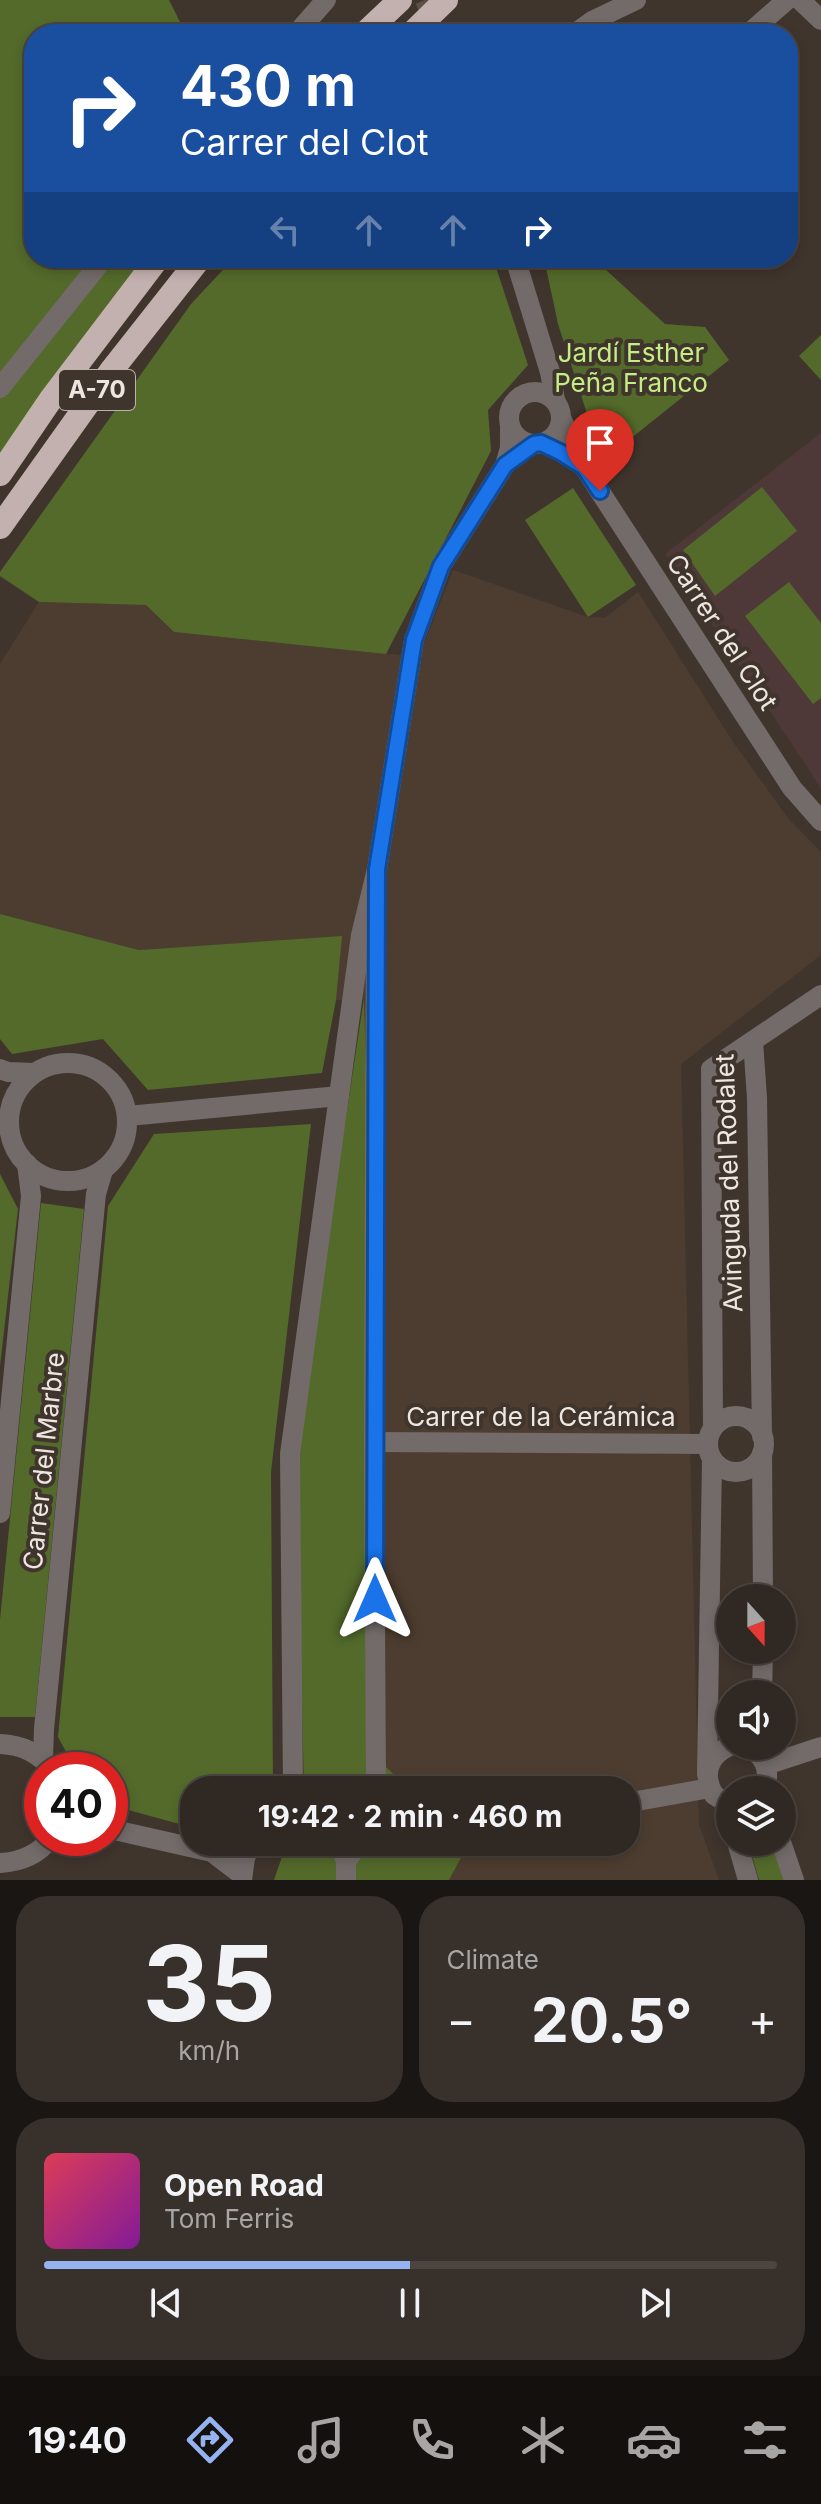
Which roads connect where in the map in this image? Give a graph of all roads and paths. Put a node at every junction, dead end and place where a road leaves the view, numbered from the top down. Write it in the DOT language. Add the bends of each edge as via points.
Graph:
graph roads {
  1 [pos="326,0"];
  2 [pos="400,0"];
  3 [pos="446,0"];
  4 [pos="609,0"];
  5 [pos="636,0"];
  6 [pos="787,0"];
  7 [pos="800,0"];
  8 [pos="821,20"];
  9 [pos="592,21"];
  10 [pos="305,24"];
  11 [pos="375,24"];
  12 [pos="421,24"];
  13 [pos="588,24"];
  14 [pos="759,24"];
  15 [pos="96,268"];
  16 [pos="150,268"];
  17 [pos="192,268"];
  18 [pos="518,268"];
  19 [pos="543,346"];
  20 [pos="0,388"];
  21 [pos="524,393"];
  22 [pos="555,400"];
  23 [pos="562,420"];
  24 [pos="510,426"];
  25 [pos="538,444"];
  26 [pos="505,465"];
  27 [pos="584,467"];
  28 [pos="0,474"];
  29 [pos="0,527"];
  30 [pos="821,821"];
  31 [pos="377,869"];
  32 [pos="821,995"];
  33 [pos="753,1041"];
  34 [pos="0,1069"];
  35 [pos="34,1073"];
  36 [pos="0,1095"];
  37 [pos="339,1096"];
  38 [pos="128,1116"];
  39 [pos="9,1119"];
  40 [pos="27,1164"];
  41 [pos="103,1170"];
  42 [pos="374,1442"];
  43 [pos="711,1444"];
  44 [pos="762,1444"];
  45 [pos="0,1513"];
  46 [pos="763,1584"];
  47 [pos="0,1744"];
  48 [pos="821,1747"];
  49 [pos="796,1749"];
  50 [pos="33,1752"];
  51 [pos="47,1752"];
  52 [pos="716,1756"];
  53 [pos="293,1776"];
  54 [pos="376,1776"];
  55 [pos="708,1781"];
  56 [pos="716,1794"];
  57 [pos="640,1799"];
  58 [pos="128,1833"];
  59 [pos="180,1845"];
  60 [pos="31,1856"];
  61 [pos="217,1856"];
  62 [pos="247,1856"];
  63 [pos="741,1856"];
  64 [pos="786,1856"];
  65 [pos="28,1858"];
  66 [pos="0,1863"];
  67 [pos="242,1877"];
  68 [pos="21,1880"];
  69 [pos="748,1880"];
  70 [pos="794,1880"];
  1 -- 10 [label="street"];
  2 -- 11 [label="highway"];
  3 -- 12 [label="highway"];
  4 -- 9 [label="street"];
  5 -- 9 [label="street"];
  6 -- 14 [label="street"];
  7 -- 8 [label="street"];
  9 -- 13 [label="street"];
  15 -- 20 [label="street"];
  16 -- 28 [label="highway, A-70"];
  17 -- 29 [label="highway, A-70"];
  18 -- 19 [label="street"];
  19 -- 21 [label="street"];
  19 -- 22 [label="street"];
  21 -- 22 [label="street" via="546,393"];
  21 -- 24 [label="street" via="511,407"];
  22 -- 23 [label="street"];
  23 -- 25 [label="street" via="551,439"];
  23 -- 27 [label="street, Carrer del Clot"];
  24 -- 25 [label="street" via="519,439"];
  24 -- 26 [label="street"];
  25 -- 26 [label="street"];
  25 -- 27 [label="street, Carrer del Clot"];
  26 -- 31 [label="street" via="441,566 414,640"];
  27 -- 30 [label="street, Carrer del Clot" via="792,788"];
  31 -- 37 [label="street" via="361,935"];
  31 -- 42 [label="street"];
  32 -- 33 [label="street"];
  33 -- 43 [label="street, Avinguda del Rodalet" via="711,1069"];
  33 -- 44 [label="street, Avinguda del Rodalet"];
  34 -- 35 [label="street"];
  35 -- 38 [label="street" via="57,1063 82,1063 104,1074 121,1092"];
  35 -- 39 [label="street" via="16,1093"];
  36 -- 39 [label="street"];
  37 -- 38 [label="street"];
  37 -- 53 [label="street" via="290,1454"];
  38 -- 41 [label="street" via="118,1155"];
  39 -- 40 [label="street" via="10,1136"];
  40 -- 41 [label="street" via="55,1180 88,1178"];
  40 -- 45 [label="street, Carrer del Marbre" via="31,1196"];
  41 -- 51 [label="street, Carrer del Marbre" via="96,1194 44,1729"];
  42 -- 43 [label="street, Carrer de la Cerámica"];
  42 -- 54 [label="street"];
  43 -- 44 [label="street" via="726,1471 735,1472 752,1467"];
  43 -- 44 [label="street" via="719,1421 736,1416 753,1422"];
  43 -- 55 [label="street, Avinguda del Rodalet"];
  44 -- 46 [label="street, Avinguda del Rodalet"];
  47 -- 50 [label="street"];
  48 -- 49 [label="street"];
  52 -- 55 [label="street"];
  55 -- 56 [label="street"];
  55 -- 57 [label="street"];
  58 -- 59 [label="street"];
  60 -- 65 [label="street"];
  61 -- 67 [label="street"];
  62 -- 67 [label="street"];
  63 -- 69 [label="street"];
  64 -- 70 [label="street"];
  65 -- 66 [label="street"];
  65 -- 68 [label="street"];
}
